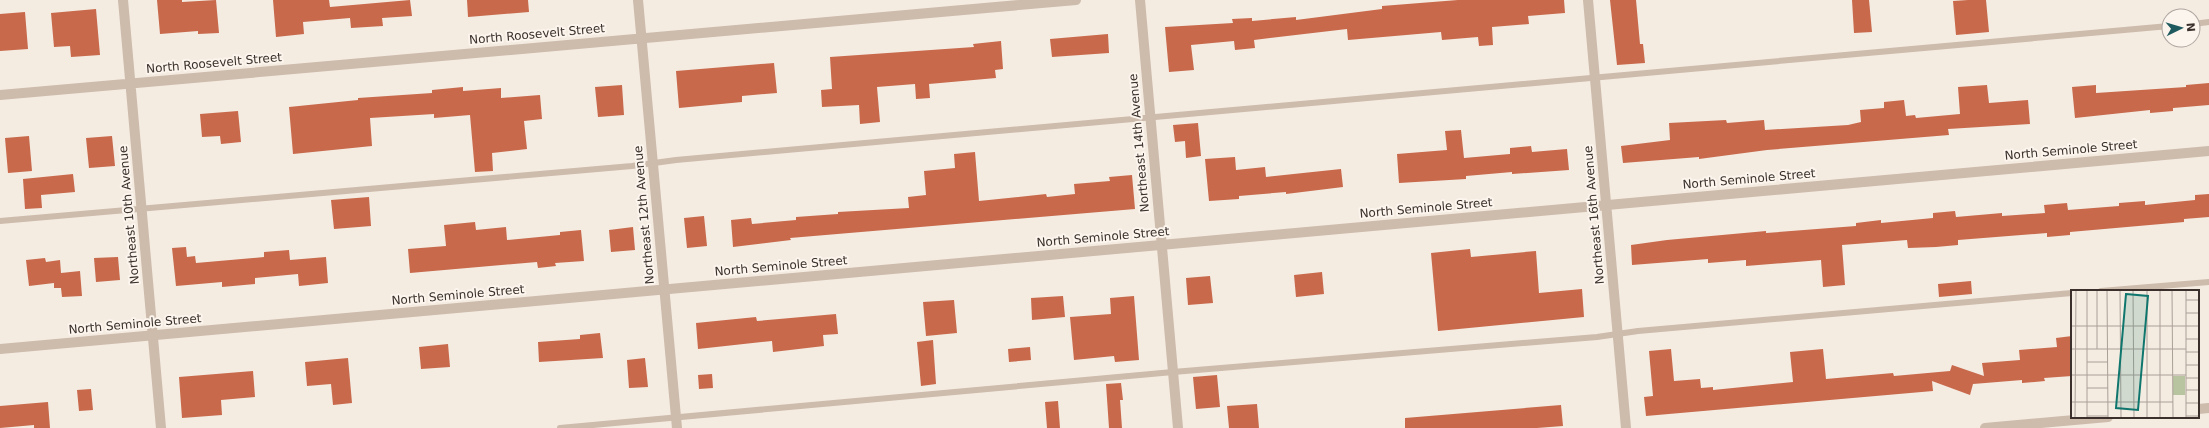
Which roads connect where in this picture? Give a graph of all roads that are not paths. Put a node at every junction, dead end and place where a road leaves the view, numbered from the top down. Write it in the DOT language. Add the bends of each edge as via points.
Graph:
graph roads {
  1 [pos="123,0"];
  2 [pos="638,0"];
  3 [pos="1076,0"];
  4 [pos="1140,0"];
  5 [pos="1588,0"];
  6 [pos="2161,27"];
  7 [pos="641,38"];
  8 [pos="1595,77"];
  9 [pos="130,83"];
  10 [pos="0,95"];
  11 [pos="1150,118"];
  12 [pos="2209,151"];
  13 [pos="653,163"];
  14 [pos="1606,206"];
  15 [pos="141,208"];
  16 [pos="0,220"];
  17 [pos="1161,245"];
  18 [pos="2209,282"];
  19 [pos="664,290"];
  20 [pos="2113,290"];
  21 [pos="2071,294"];
  22 [pos="1618,334"];
  23 [pos="153,335"];
  24 [pos="0,349"];
  25 [pos="1173,372"];
  26 [pos="2209,408"];
  27 [pos="2199,409"];
  28 [pos="2097,418"];
  29 [pos="677,423"];
  30 [pos="161,428"];
  31 [pos="560,428"];
  32 [pos="1178,428"];
  33 [pos="1626,428"];
  34 [pos="1985,428"];
  1 -- 9 [label="street, Northeast 10th Avenue"];
  2 -- 7 [label="street, Northeast 12th Avenue"];
  3 -- 7 [label="street, North Roosevelt Street"];
  4 -- 11 [label="street, Northeast 14th Avenue"];
  5 -- 8 [label="street, Northeast 16th Avenue"];
  6 -- 8 [label="lane"];
  7 -- 9 [label="street, North Roosevelt Street"];
  7 -- 13 [label="street, Northeast 12th Avenue"];
  8 -- 11 [label="lane"];
  8 -- 14 [label="street, Northeast 16th Avenue"];
  9 -- 10 [label="street, North Roosevelt Street"];
  9 -- 15 [label="street, Northeast 10th Avenue"];
  11 -- 13 [label="lane"];
  11 -- 17 [label="street, Northeast 14th Avenue"];
  12 -- 14 [label="street, North Seminole Street"];
  13 -- 15 [label="lane"];
  13 -- 19 [label="street, Northeast 12th Avenue"];
  14 -- 17 [label="street, North Seminole Street"];
  14 -- 22 [label="street, Northeast 16th Avenue"];
  15 -- 16 [label="lane"];
  15 -- 23 [label="street, Northeast 10th Avenue"];
  17 -- 19 [label="street, North Seminole Street"];
  17 -- 25 [label="street, Northeast 14th Avenue"];
  18 -- 20 [label="lane"];
  19 -- 23 [label="street, North Seminole Street"];
  19 -- 29 [label="street, Northeast 12th Avenue"];
  21 -- 22 [label="lane"];
  22 -- 25 [label="lane"];
  22 -- 33 [label="street, Northeast 16th Avenue"];
  23 -- 24 [label="street, North Seminole Street"];
  23 -- 30 [label="street, Northeast 10th Avenue"];
  25 -- 29 [label="lane"];
  25 -- 32 [label="street, Northeast 14th Avenue"];
  26 -- 27 [label="street"];
  28 -- 34 [label="street"];
  29 -- 31 [label="lane"];
}
